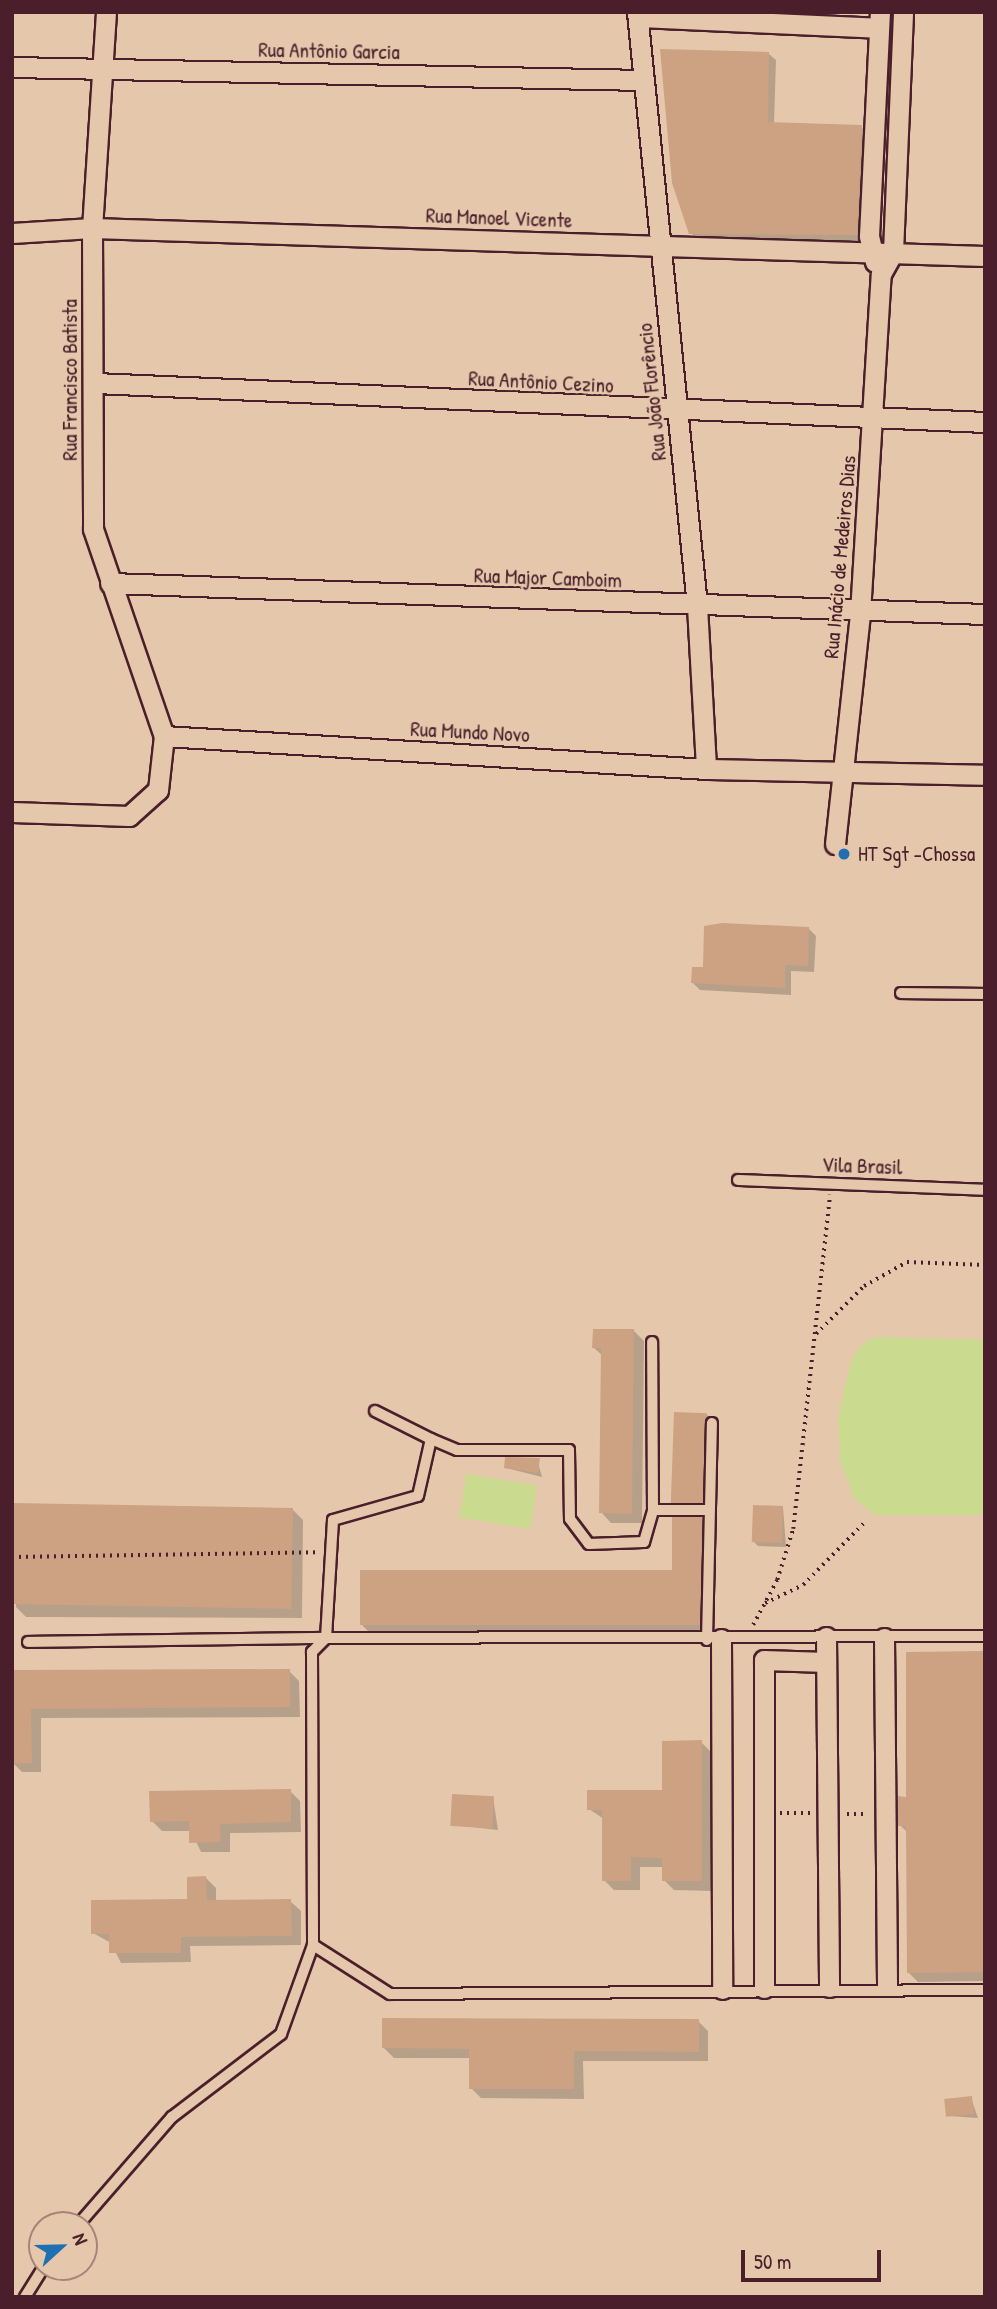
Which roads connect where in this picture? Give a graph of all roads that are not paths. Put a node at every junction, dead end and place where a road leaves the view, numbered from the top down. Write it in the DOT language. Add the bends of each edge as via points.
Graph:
graph roads {
  1 [pos="106,12"];
  2 [pos="903,12"];
  3 [pos="637,15"];
  4 [pos="880,20"];
  5 [pos="12,67"];
  6 [pos="102,68"];
  7 [pos="877,79"];
  8 [pos="900,79"];
  9 [pos="644,80"];
  10 [pos="872,173"];
  11 [pos="896,175"];
  12 [pos="92,228"];
  13 [pos="12,233"];
  14 [pos="662,246"];
  15 [pos="870,251"];
  16 [pos="893,252"];
  17 [pos="985,256"];
  18 [pos="881,274"];
  19 [pos="95,383"];
  20 [pos="676,411"];
  21 [pos="875,417"];
  22 [pos="985,422"];
  23 [pos="110,583"];
  24 [pos="698,606"];
  25 [pos="860,613"];
  26 [pos="985,614"];
  27 [pos="164,736"];
  28 [pos="706,769"];
  29 [pos="839,771"];
  30 [pos="985,775"];
  31 [pos="12,812"];
  32 [pos="835,844"];
  33 [pos="901,993"];
  34 [pos="985,994"];
  35 [pos="738,1180"];
  36 [pos="985,1189"];
  37 [pos="652,1342"];
  38 [pos="375,1411"];
  39 [pos="712,1423"];
  40 [pos="430,1439"];
  41 [pos="653,1510"];
  42 [pos="709,1510"];
  43 [pos="985,1636"];
  44 [pos="826,1637"];
  45 [pos="326,1638"];
  46 [pos="884,1638"];
  47 [pos="714,1639"];
  48 [pos="28,1642"];
  49 [pos="826,1662"];
  50 [pos="313,1945"];
  51 [pos="887,1986"];
  52 [pos="829,1987"];
  53 [pos="764,1988"];
  54 [pos="722,1989"];
  55 [pos="985,1990"];
  56 [pos="90,2211"];
  57 [pos="35,2281"];
  58 [pos="25,2297"];
  1 -- 6 [label="street, Rua Francisco Batista"];
  2 -- 8 [label="street, Rua Inácio de Medeiros Dias"];
  3 -- 4 [label="street"];
  3 -- 9 [label="street, Rua João Florêncio"];
  4 -- 7 [label="street, Rua Inácio de Medeiros Dias"];
  5 -- 6 [label="street, Rua Antônio Garcia"];
  6 -- 9 [label="street, Rua Antônio Garcia"];
  6 -- 12 [label="street, Rua Francisco Batista"];
  7 -- 8 [label="street"];
  7 -- 10 [label="street, Rua Inácio de Medeiros Dias"];
  8 -- 11 [label="street, Rua Inácio de Medeiros Dias"];
  9 -- 14 [label="street, Rua João Florêncio"];
  10 -- 11 [label="street"];
  10 -- 15 [label="street, Rua Inácio de Medeiros Dias"];
  11 -- 16 [label="street, Rua Inácio de Medeiros Dias"];
  12 -- 13 [label="street, Rua Manoel Vicente"];
  12 -- 14 [label="street, Rua Manoel Vicente"];
  12 -- 19 [label="street, Rua Francisco Batista"];
  14 -- 15 [label="street, Rua Manoel Vicente"];
  14 -- 20 [label="street, Rua João Florêncio"];
  15 -- 16 [label="street, Rua Manoel Vicente"];
  15 -- 18 [label="street, Rua Inácio de Medeiros Dias"];
  16 -- 17 [label="street, Rua Manoel Vicente"];
  16 -- 18 [label="street, Rua Inácio de Medeiros Dias"];
  18 -- 21 [label="street, Rua Inácio de Medeiros Dias"];
  19 -- 20 [label="street, Rua Antônio Cezino"];
  19 -- 23 [label="street, Rua Francisco Batista" via="93,529"];
  20 -- 21 [label="street, Rua Antônio Cezino"];
  20 -- 24 [label="street, Rua João Florêncio"];
  21 -- 22 [label="street, Rua Antônio Cezino"];
  21 -- 25 [label="street, Rua Inácio de Medeiros Dias"];
  23 -- 24 [label="street, Rua Major Camboim"];
  23 -- 27 [label="street, Rua Francisco Batista"];
  24 -- 25 [label="street, Rua Major Camboim"];
  24 -- 28 [label="street, Rua João Florêncio"];
  25 -- 26 [label="street, Rua Major Camboim"];
  25 -- 29 [label="street, Rua Inácio de Medeiros Dias"];
  27 -- 28 [label="street, Rua Mundo Novo"];
  27 -- 31 [label="street" via="158,790 129,816"];
  28 -- 29 [label="street, Rua Mundo Novo"];
  29 -- 30 [label="street, Rua Mundo Novo"];
  29 -- 32 [label="street, Rua Inácio de Medeiros Dias"];
  33 -- 34 [label="lane"];
  35 -- 36 [label="lane, Vila Brasil"];
  37 -- 41 [label="lane"];
  38 -- 40 [label="lane"];
  39 -- 42 [label="lane"];
  40 -- 41 [label="lane" via="457,1450 569,1450 569,1519 589,1544 644,1542"];
  40 -- 45 [label="lane" via="418,1496 333,1520"];
  41 -- 42 [label="lane"];
  42 -- 47 [label="lane"];
  43 -- 46 [label="lane"];
  44 -- 46 [label="lane"];
  44 -- 47 [label="lane"];
  44 -- 49 [label="street"];
  45 -- 47 [label="lane"];
  45 -- 48 [label="lane"];
  45 -- 50 [label="lane" via="312,1652"];
  46 -- 51 [label="street"];
  47 -- 54 [label="street"];
  49 -- 52 [label="street"];
  49 -- 53 [label="street" via="764,1660"];
  50 -- 54 [label="lane" via="390,1994"];
  50 -- 56 [label="lane" via="281,2034 172,2117"];
  51 -- 52 [label="lane"];
  51 -- 55 [label="lane"];
  52 -- 53 [label="lane"];
  53 -- 54 [label="lane"];
  57 -- 58 [label="lane"];
}
